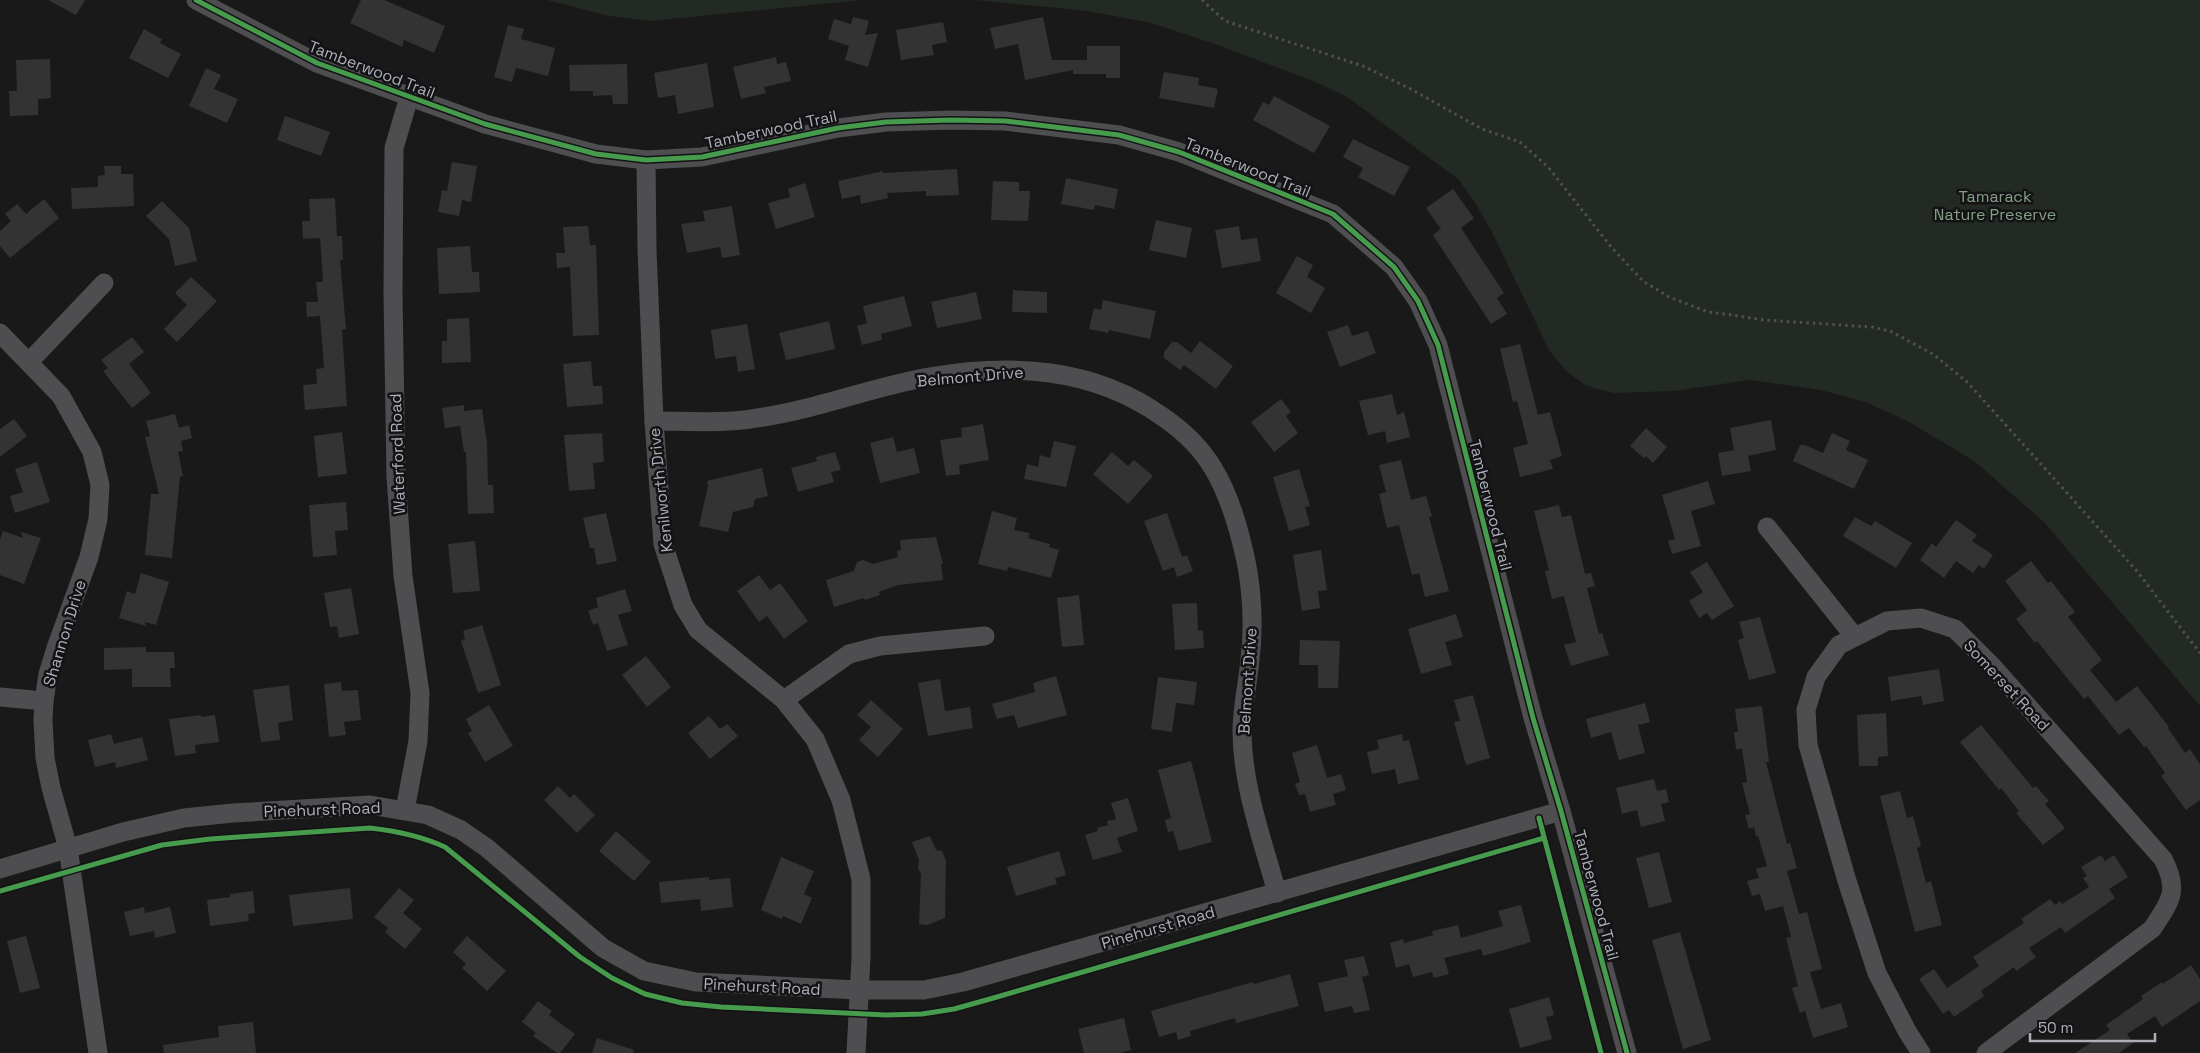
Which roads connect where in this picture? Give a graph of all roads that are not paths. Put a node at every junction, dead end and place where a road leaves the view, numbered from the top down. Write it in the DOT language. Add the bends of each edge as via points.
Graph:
graph roads {
  1 [pos="196,0"];
  2 [pos="409,97"];
  3 [pos="646,160"];
  4 [pos="104,282"];
  5 [pos="0,333"];
  6 [pos="29,362"];
  7 [pos="654,422"];
  8 [pos="1767,527"];
  9 [pos="985,636"];
  10 [pos="1854,636"];
  11 [pos="0,698"];
  12 [pos="784,700"];
  13 [pos="44,701"];
  14 [pos="405,810"];
  15 [pos="1561,811"];
  16 [pos="68,848"];
  17 [pos="0,869"];
  18 [pos="1277,893"];
  19 [pos="858,990"];
  20 [pos="98,1053"];
  21 [pos="856,1053"];
  22 [pos="1627,1053"];
  23 [pos="1921,1053"];
  24 [pos="1986,1053"];
  1 -- 2 [label="street, Tamberwood Trail" via="317,63"];
  2 -- 3 [label="street, Tamberwood Trail" via="554,144 596,154"];
  2 -- 14 [label="street, Waterford Road" via="394,148 393,293 396,477 403,576 420,693 418,741"];
  3 -- 7 [label="street, Kenilworth Drive"];
  3 -- 15 [label="street, Tamberwood Trail" via="702,157 838,128 886,122 1005,121 1118,135 1179,152 1332,214 1394,267 1418,301 1438,345 1533,718"];
  4 -- 6 [label="street"];
  5 -- 6 [label="street, Shannon Drive"];
  6 -- 13 [label="street, Shannon Drive" via="61,396 78,424 92,452 100,485 98,519 89,557 56,648"];
  7 -- 12 [label="street, Kenilworth Drive" via="663,544 683,605 698,630"];
  7 -- 18 [label="street, Belmont Drive" via="756,419 929,377 1012,369 1063,373 1110,387 1147,405 1182,431 1213,468 1232,508 1246,562 1251,656 1242,729 1244,767"];
  8 -- 10 [label="street"];
  9 -- 12 [label="street" via="880,646 849,654"];
  10 -- 23 [label="street, Somerset Road" via="1839,645 1816,677 1806,710 1808,745 1877,974"];
  10 -- 24 [label="street, Somerset Road" via="1887,620 1921,618 1955,629 2163,859 2170,872 2173,888 2170,903 2152,929"];
  11 -- 13 [label="street"];
  12 -- 19 [label="street, Kenilworth Drive" via="814,739 841,800 862,879"];
  13 -- 16 [label="street, Shannon Drive" via="45,758"];
  14 -- 16 [label="street, Pinehurst Road" via="370,805 208,815 146,826"];
  14 -- 19 [label="street, Pinehurst Road" via="428,815 461,830 487,848 603,948 644,971 696,982"];
  15 -- 18 [label="street, Pinehurst Road"];
  15 -- 22 [label="street, Tamberwood Trail"];
  16 -- 17 [label="street, Pinehurst Road"];
  16 -- 20 [label="street, Shannon Drive"];
  18 -- 19 [label="street, Pinehurst Road" via="963,982 924,990"];
  19 -- 21 [label="street, Kenilworth Drive"];
}
